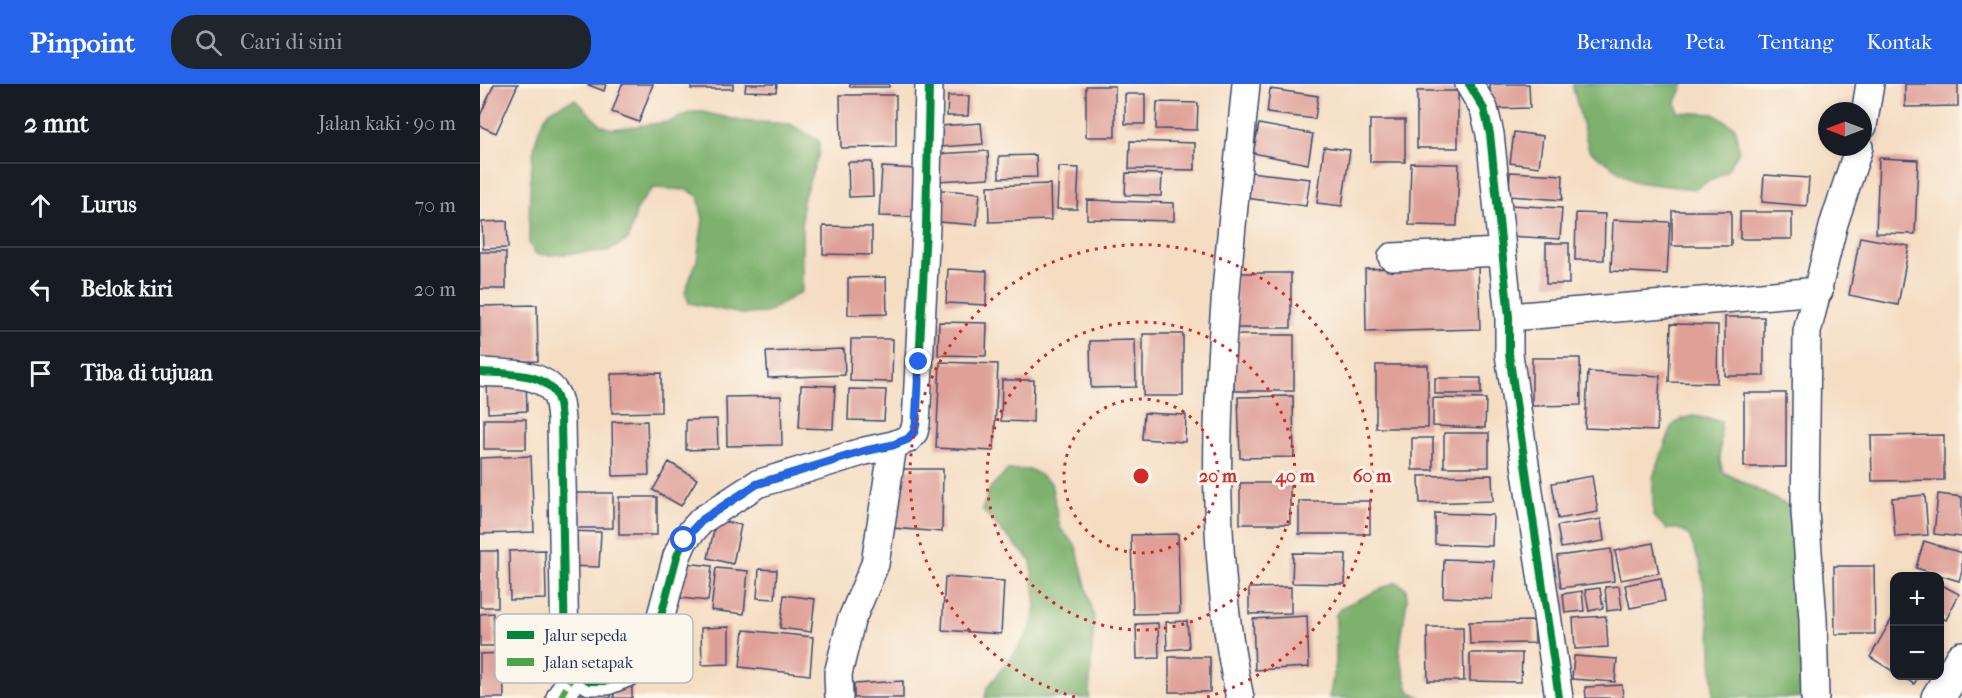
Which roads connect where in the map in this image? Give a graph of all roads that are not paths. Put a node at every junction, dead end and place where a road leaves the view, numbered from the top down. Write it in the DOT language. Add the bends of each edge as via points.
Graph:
graph roads {
  1 [pos="929,84"];
  2 [pos="1246,84"];
  3 [pos="1469,84"];
  4 [pos="1869,84"];
  5 [pos="1866,102"];
  6 [pos="1856,156"];
  7 [pos="1501,252"];
  8 [pos="1392,256"];
  9 [pos="1819,291"];
  10 [pos="1509,317"];
  11 [pos="480,372"];
  12 [pos="893,445"];
  13 [pos="564,614"];
  14 [pos="661,614"];
  15 [pos="1962,658"];
  16 [pos="569,683"];
  17 [pos="560,698"];
  18 [pos="839,698"];
  19 [pos="1240,698"];
  20 [pos="1559,698"];
  21 [pos="1815,698"];
  22 [pos="1938,698"];
  1 -- 12 [label="street" via="916,424 908,439"];
  2 -- 19 [label="street" via="1229,243 1219,427 1220,556 1229,648"];
  3 -- 7 [label="street" via="1484,109 1490,134"];
  4 -- 5 [label="street"];
  6 -- 9 [label="street" via="1834,224"];
  7 -- 8 [label="street"];
  7 -- 10 [label="street"];
  9 -- 10 [label="street"];
  9 -- 21 [label="street" via="1807,332 1806,374 1805,513"];
  10 -- 20 [label="street" via="1509,354"];
  11 -- 13 [label="street" via="536,378 556,394 561,420"];
  12 -- 14 [label="street" via="757,484 702,520 684,540 677,556"];
  12 -- 18 [label="street" via="875,564 851,621 838,674"];
  15 -- 22 [label="street"];
  16 -- 17 [label="street"];
}
